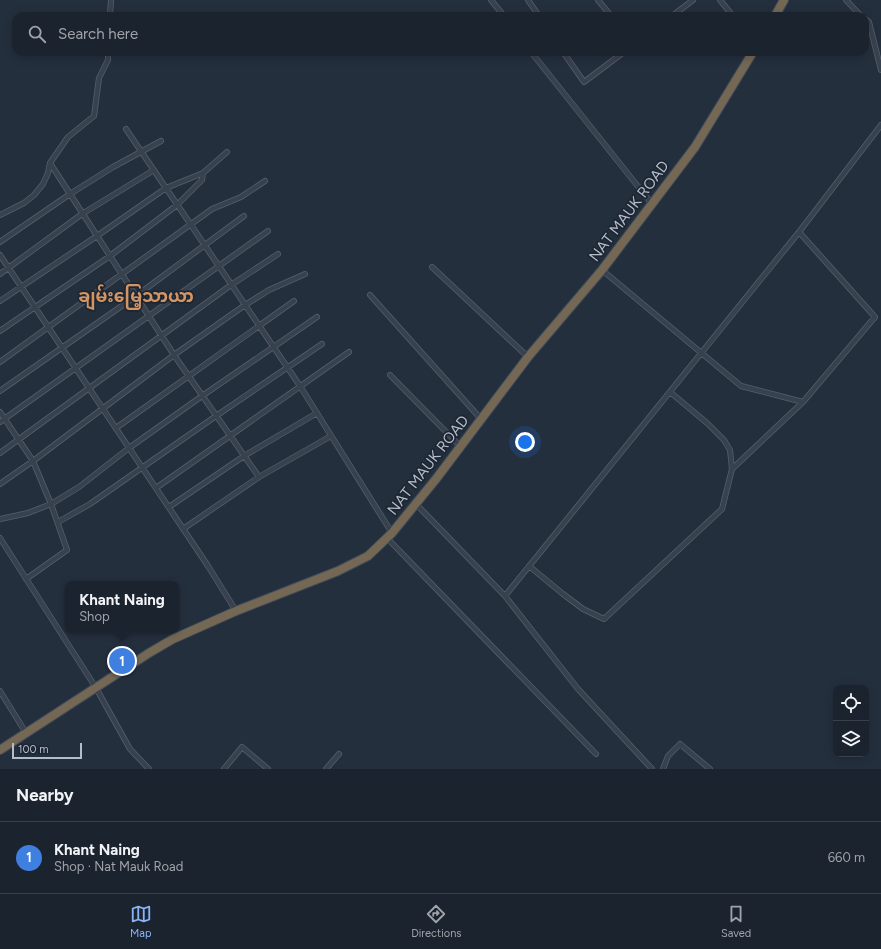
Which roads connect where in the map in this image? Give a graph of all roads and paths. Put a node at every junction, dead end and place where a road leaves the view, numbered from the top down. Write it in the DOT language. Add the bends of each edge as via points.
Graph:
graph roads {
  1 [pos="111,0"];
  2 [pos="491,0"];
  3 [pos="528,0"];
  4 [pos="598,0"];
  5 [pos="693,0"];
  6 [pos="720,0"];
  7 [pos="784,0"];
  8 [pos="846,0"];
  9 [pos="110,12"];
  10 [pos="501,12"];
  11 [pos="536,12"];
  12 [pos="608,12"];
  13 [pos="677,12"];
  14 [pos="730,12"];
  15 [pos="777,12"];
  16 [pos="857,12"];
  17 [pos="869,22"];
  18 [pos="108,56"];
  19 [pos="535,56"];
  20 [pos="566,56"];
  21 [pos="619,56"];
  22 [pos="751,56"];
  23 [pos="881,70"];
  24 [pos="881,125"];
  25 [pos="126,129"];
  26 [pos="161,141"];
  27 [pos="141,152"];
  28 [pos="227,152"];
  29 [pos="50,163"];
  30 [pos="154,170"];
  31 [pos="203,173"];
  32 [pos="265,181"];
  33 [pos="166,188"];
  34 [pos="70,194"];
  35 [pos="652,204"];
  36 [pos="177,205"];
  37 [pos="82,214"];
  38 [pos="0,215"];
  39 [pos="244,216"];
  40 [pos="191,224"];
  41 [pos="268,231"];
  42 [pos="799,232"];
  43 [pos="97,236"];
  44 [pos="0,242"];
  45 [pos="204,244"];
  46 [pos="278,254"];
  47 [pos="0,256"];
  48 [pos="110,256"];
  49 [pos="218,265"];
  50 [pos="8,268"];
  51 [pos="432,268"];
  52 [pos="602,270"];
  53 [pos="0,274"];
  54 [pos="305,274"];
  55 [pos="122,275"];
  56 [pos="232,285"];
  57 [pos="21,286"];
  58 [pos="370,295"];
  59 [pos="136,296"];
  60 [pos="0,301"];
  61 [pos="294,301"];
  62 [pos="245,305"];
  63 [pos="34,307"];
  64 [pos="149,316"];
  65 [pos="317,317"];
  66 [pos="259,326"];
  67 [pos="49,328"];
  68 [pos="0,331"];
  69 [pos="162,336"];
  70 [pos="322,344"];
  71 [pos="274,347"];
  72 [pos="62,348"];
  73 [pos="349,352"];
  74 [pos="702,352"];
  75 [pos="174,355"];
  76 [pos="528,357"];
  77 [pos="0,362"];
  78 [pos="76,368"];
  79 [pos="287,368"];
  80 [pos="390,375"];
  81 [pos="188,376"];
  82 [pos="300,386"];
  83 [pos="89,388"];
  84 [pos="0,391"];
  85 [pos="670,392"];
  86 [pos="202,396"];
  87 [pos="803,402"];
  88 [pos="103,409"];
  89 [pos="0,412"];
  90 [pos="317,413"];
  91 [pos="216,416"];
  92 [pos="481,419"];
  93 [pos="2,421"];
  94 [pos="116,428"];
  95 [pos="230,436"];
  96 [pos="331,436"];
  97 [pos="17,439"];
  98 [pos="460,446"];
  99 [pos="129,448"];
  100 [pos="0,453"];
  101 [pos="244,456"];
  102 [pos="33,461"];
  103 [pos="143,468"];
  104 [pos="732,469"];
  105 [pos="259,477"];
  106 [pos="0,484"];
  107 [pos="156,488"];
  108 [pos="51,504"];
  109 [pos="416,504"];
  110 [pos="169,508"];
  111 [pos="0,519"];
  112 [pos="58,522"];
  113 [pos="184,529"];
  114 [pos="389,536"];
  115 [pos="0,538"];
  116 [pos="530,566"];
  117 [pos="26,579"];
  118 [pos="505,596"];
  119 [pos="236,611"];
  120 [pos="96,688"];
  121 [pos="0,691"];
  122 [pos="26,733"];
  123 [pos="0,750"];
  124 [pos="339,754"];
  125 [pos="596,754"];
  126 [pos="149,769"];
  127 [pos="224,769"];
  128 [pos="268,769"];
  129 [pos="326,769"];
  130 [pos="652,769"];
  131 [pos="663,769"];
  132 [pos="710,769"];
  1 -- 9 [label="street"];
  2 -- 10 [label="street"];
  3 -- 11 [label="street"];
  4 -- 12 [label="street"];
  5 -- 13 [label="street"];
  6 -- 14 [label="street"];
  7 -- 15 [label="highway"];
  8 -- 16 [label="street"];
  17 -- 23 [label="street"];
  18 -- 29 [label="street" via="99,78 94,116 68,137"];
  19 -- 35 [label="street"];
  20 -- 21 [label="street" via="584,82"];
  22 -- 35 [label="highway, NAT MAUK ROAD" via="695,147"];
  24 -- 42 [label="street"];
  25 -- 27 [label="street"];
  26 -- 27 [label="street"];
  27 -- 30 [label="street"];
  27 -- 34 [label="street"];
  28 -- 31 [label="street"];
  29 -- 34 [label="street"];
  29 -- 38 [label="street" via="43,184 34,195"];
  30 -- 33 [label="street"];
  30 -- 37 [label="street"];
  31 -- 33 [label="street"];
  31 -- 36 [label="street" via="202,180"];
  32 -- 40 [label="street" via="241,197 212,209"];
  33 -- 36 [label="street"];
  33 -- 43 [label="street"];
  34 -- 37 [label="street"];
  34 -- 44 [label="street"];
  35 -- 52 [label="highway, NAT MAUK ROAD"];
  36 -- 40 [label="street"];
  36 -- 48 [label="street"];
  37 -- 43 [label="street"];
  37 -- 50 [label="street"];
  39 -- 45 [label="street"];
  40 -- 45 [label="street"];
  40 -- 55 [label="street"];
  41 -- 49 [label="street"];
  42 -- 74 [label="street"];
  42 -- 87 [label="street" via="875,317"];
  43 -- 48 [label="street"];
  43 -- 57 [label="street"];
  45 -- 49 [label="street"];
  45 -- 59 [label="street"];
  46 -- 56 [label="street"];
  47 -- 50 [label="street"];
  48 -- 55 [label="street"];
  48 -- 63 [label="street"];
  49 -- 56 [label="street"];
  49 -- 64 [label="street"];
  50 -- 53 [label="street"];
  50 -- 57 [label="street"];
  51 -- 76 [label="street"];
  52 -- 74 [label="street"];
  52 -- 76 [label="highway, NAT MAUK ROAD"];
  54 -- 62 [label="street" via="269,290"];
  55 -- 59 [label="street"];
  55 -- 67 [label="street"];
  56 -- 62 [label="street"];
  56 -- 69 [label="street"];
  57 -- 60 [label="street"];
  57 -- 63 [label="street"];
  58 -- 92 [label="street"];
  59 -- 64 [label="street"];
  59 -- 72 [label="street"];
  61 -- 66 [label="street"];
  62 -- 66 [label="street"];
  62 -- 75 [label="street"];
  63 -- 67 [label="street"];
  63 -- 68 [label="street"];
  64 -- 69 [label="street"];
  64 -- 78 [label="street"];
  65 -- 71 [label="street"];
  66 -- 71 [label="street"];
  66 -- 81 [label="street"];
  67 -- 72 [label="street"];
  67 -- 77 [label="street"];
  69 -- 75 [label="street"];
  69 -- 83 [label="street"];
  70 -- 79 [label="street"];
  71 -- 79 [label="street"];
  71 -- 86 [label="street"];
  72 -- 78 [label="street"];
  72 -- 84 [label="street"];
  73 -- 82 [label="street"];
  74 -- 85 [label="street"];
  74 -- 87 [label="street" via="741,386"];
  75 -- 81 [label="street"];
  75 -- 88 [label="street"];
  76 -- 92 [label="highway, NAT MAUK ROAD"];
  78 -- 83 [label="street"];
  78 -- 93 [label="street"];
  79 -- 82 [label="street"];
  79 -- 91 [label="street"];
  80 -- 98 [label="street"];
  81 -- 86 [label="street"];
  81 -- 94 [label="street"];
  82 -- 90 [label="street"];
  82 -- 95 [label="street"];
  83 -- 88 [label="street"];
  83 -- 97 [label="street"];
  85 -- 104 [label="street" via="724,440 730,450"];
  85 -- 116 [label="street"];
  86 -- 91 [label="street"];
  86 -- 99 [label="street"];
  87 -- 104 [label="street"];
  88 -- 94 [label="street"];
  88 -- 102 [label="street"];
  89 -- 93 [label="street"];
  90 -- 96 [label="street"];
  90 -- 101 [label="street"];
  91 -- 95 [label="street"];
  91 -- 103 [label="street"];
  92 -- 98 [label="highway, NAT MAUK ROAD"];
  93 -- 97 [label="street"];
  94 -- 99 [label="street"];
  95 -- 101 [label="street"];
  95 -- 107 [label="street"];
  96 -- 105 [label="street"];
  96 -- 114 [label="street"];
  97 -- 100 [label="street"];
  97 -- 102 [label="street"];
  98 -- 109 [label="highway, NAT MAUK ROAD"];
  99 -- 103 [label="street"];
  99 -- 108 [label="street" via="79,487"];
  101 -- 105 [label="street"];
  101 -- 110 [label="street"];
  102 -- 106 [label="street"];
  102 -- 108 [label="street"];
  103 -- 107 [label="street"];
  103 -- 112 [label="street"];
  104 -- 116 [label="street" via="722,509 604,619 583,609"];
  105 -- 113 [label="street"];
  107 -- 110 [label="street"];
  108 -- 111 [label="street" via="28,514"];
  108 -- 112 [label="street"];
  109 -- 114 [label="highway, NAT MAUK ROAD"];
  109 -- 118 [label="street"];
  110 -- 113 [label="street"];
  112 -- 117 [label="street" via="67,550"];
  113 -- 119 [label="street"];
  114 -- 119 [label="highway, NAT MAUK ROAD" via="368,556 338,571"];
  114 -- 125 [label="street"];
  115 -- 117 [label="street"];
  116 -- 118 [label="street"];
  117 -- 120 [label="street"];
  118 -- 130 [label="street" via="578,689"];
  119 -- 120 [label="highway, NAT MAUK ROAD" via="173,638"];
  120 -- 122 [label="highway, NAT MAUK ROAD"];
  120 -- 126 [label="street" via="130,749"];
  121 -- 122 [label="street"];
  122 -- 123 [label="highway, NAT MAUK ROAD"];
  124 -- 129 [label="street"];
  127 -- 128 [label="street" via="242,747"];
  131 -- 132 [label="street" via="668,756 680,744"];
}
